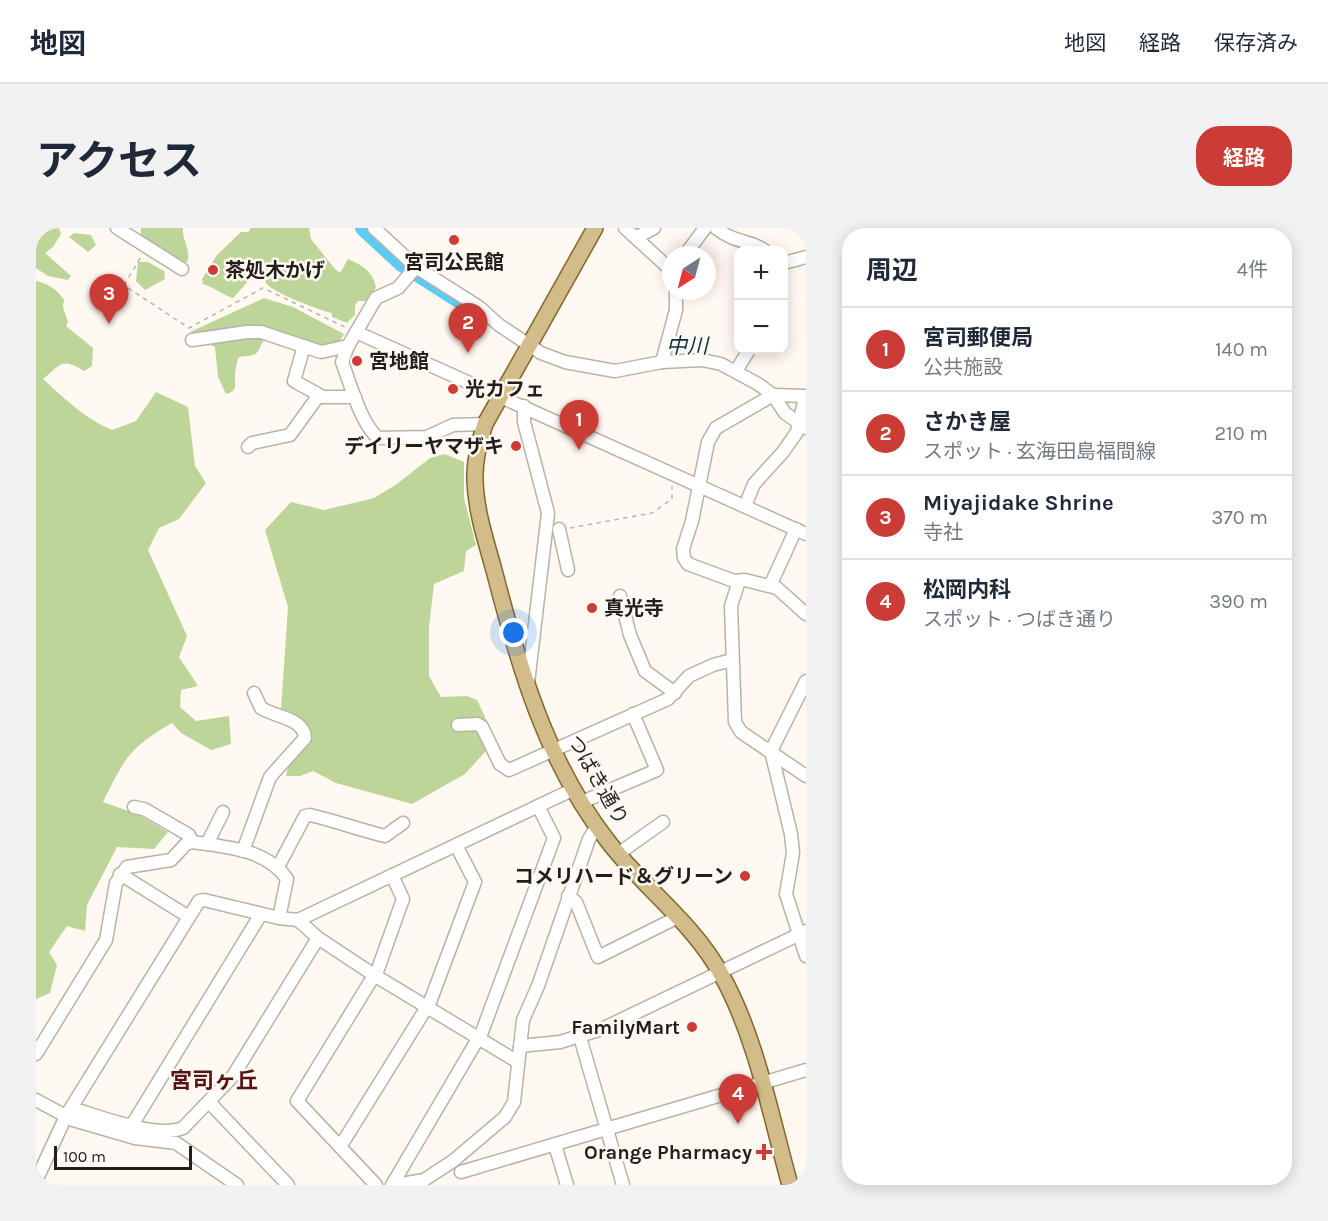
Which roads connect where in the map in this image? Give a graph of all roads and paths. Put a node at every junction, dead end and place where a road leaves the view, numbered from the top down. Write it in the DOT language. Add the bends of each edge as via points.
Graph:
graph roads {
  1 [pos="117,228"];
  2 [pos="595,228"];
  3 [pos="625,228"];
  4 [pos="654,228"];
  5 [pos="705,228"];
  6 [pos="716,228"];
  7 [pos="377,229"];
  8 [pos="637,237"];
  9 [pos="692,246"];
  10 [pos="758,246"];
  11 [pos="142,256"];
  12 [pos="806,257"];
  13 [pos="662,261"];
  14 [pos="788,262"];
  15 [pos="416,267"];
  16 [pos="182,269"];
  17 [pos="113,278"];
  18 [pos="124,285"];
  19 [pos="676,300"];
  20 [pos="356,332"];
  21 [pos="192,340"];
  22 [pos="304,346"];
  23 [pos="348,346"];
  24 [pos="528,346"];
  25 [pos="747,354"];
  26 [pos="662,362"];
  27 [pos="736,371"];
  28 [pos="319,395"];
  29 [pos="773,395"];
  30 [pos="500,396"];
  31 [pos="355,397"];
  32 [pos="806,397"];
  33 [pos="525,406"];
  34 [pos="485,424"];
  35 [pos="803,426"];
  36 [pos="248,447"];
  37 [pos="671,473"];
  38 [pos="700,486"];
  39 [pos="745,506"];
  40 [pos="553,529"];
  41 [pos="801,532"];
  42 [pos="568,570"];
  43 [pos="739,581"];
  44 [pos="770,586"];
  45 [pos="620,596"];
  46 [pos="806,614"];
  47 [pos="732,660"];
  48 [pos="806,681"];
  49 [pos="527,689"];
  50 [pos="254,693"];
  51 [pos="675,693"];
  52 [pos="803,696"];
  53 [pos="633,714"];
  54 [pos="458,725"];
  55 [pos="555,750"];
  56 [pos="771,751"];
  57 [pos="806,776"];
  58 [pos="578,795"];
  59 [pos="538,806"];
  60 [pos="134,807"];
  61 [pos="224,812"];
  62 [pos="663,822"];
  63 [pos="403,823"];
  64 [pos="597,826"];
  65 [pos="192,842"];
  66 [pos="207,844"];
  67 [pos="456,844"];
  68 [pos="243,851"];
  69 [pos="793,853"];
  70 [pos="618,854"];
  71 [pos="806,856"];
  72 [pos="278,867"];
  73 [pos="120,874"];
  74 [pos="392,875"];
  75 [pos="568,896"];
  76 [pos="261,914"];
  77 [pos="189,917"];
  78 [pos="678,917"];
  79 [pos="279,918"];
  80 [pos="298,920"];
  81 [pos="803,933"];
  82 [pos="318,938"];
  83 [pos="806,956"];
  84 [pos="720,972"];
  85 [pos="374,975"];
  86 [pos="427,1006"];
  87 [pos="580,1037"];
  88 [pos="479,1038"];
  89 [pos="519,1046"];
  90 [pos="36,1054"];
  91 [pos="518,1062"];
  92 [pos="806,1070"];
  93 [pos="761,1084"];
  94 [pos="36,1100"];
  95 [pos="210,1103"];
  96 [pos="68,1112"];
  97 [pos="132,1125"];
  98 [pos="607,1129"];
  99 [pos="555,1145"];
  100 [pos="340,1147"];
  101 [pos="453,1161"];
  102 [pos="461,1172"];
  103 [pos="36,1181"];
  104 [pos="237,1185"];
  105 [pos="288,1185"];
  106 [pos="376,1185"];
  107 [pos="394,1185"];
  108 [pos="465,1185"];
  109 [pos="567,1185"];
  110 [pos="623,1185"];
  111 [pos="790,1185"];
  1 -- 16 [label="street"];
  2 -- 24 [label="main road, つばき通り"];
  3 -- 8 [label="street"];
  4 -- 8 [label="street"];
  5 -- 9 [label="street"];
  6 -- 10 [label="street" via="731,240"];
  7 -- 15 [label="street"];
  8 -- 13 [label="street"];
  11 -- 18 [label="path"];
  12 -- 14 [label="street"];
  15 -- 20 [label="street" via="398,288 376,298"];
  15 -- 24 [label="street" via="479,307"];
  17 -- 18 [label="path"];
  18 -- 20 [label="path" via="189,328 263,288"];
  19 -- 26 [label="street"];
  20 -- 23 [label="street"];
  20 -- 30 [label="street"];
  21 -- 22 [label="street" via="261,332"];
  22 -- 23 [label="street" via="321,352"];
  22 -- 28 [label="street" via="294,381"];
  23 -- 31 [label="street" via="342,362"];
  24 -- 26 [label="street" via="565,362 615,371"];
  24 -- 30 [label="main road, つばき通り"];
  25 -- 27 [label="street"];
  26 -- 27 [label="street" via="702,360"];
  27 -- 29 [label="street"];
  28 -- 31 [label="street"];
  28 -- 36 [label="street" via="290,435"];
  29 -- 32 [label="street"];
  29 -- 35 [label="street" via="785,413"];
  29 -- 38 [label="street" via="716,428 708,442"];
  30 -- 33 [label="street"];
  30 -- 34 [label="main road, つばき通り"];
  31 -- 34 [label="street" via="372,434 378,438 427,437 453,425"];
  32 -- 35 [label="street"];
  33 -- 37 [label="street"];
  33 -- 40 [label="street" via="524,422"];
  34 -- 49 [label="main road, つばき通り" via="476,458 476,497"];
  35 -- 39 [label="street" via="753,484"];
  37 -- 38 [label="street"];
  37 -- 40 [label="path" via="672,499 657,511"];
  38 -- 39 [label="street"];
  38 -- 43 [label="street" via="684,558 688,564"];
  39 -- 41 [label="street"];
  40 -- 42 [label="street"];
  40 -- 49 [label="street" via="540,567"];
  41 -- 44 [label="street"];
  43 -- 44 [label="street"];
  43 -- 47 [label="street" via="731,606"];
  44 -- 46 [label="street"];
  45 -- 51 [label="street" via="645,671"];
  47 -- 51 [label="street" via="689,676"];
  47 -- 56 [label="street" via="735,722 741,732"];
  48 -- 52 [label="street"];
  49 -- 55 [label="main road, つばき通り"];
  50 -- 68 [label="street" via="261,708 303,727 306,738 270,777"];
  51 -- 53 [label="street"];
  52 -- 56 [label="street"];
  53 -- 55 [label="street"];
  53 -- 58 [label="street" via="657,770"];
  54 -- 55 [label="street" via="482,727 500,764 509,770"];
  55 -- 58 [label="main road, つばき通り"];
  56 -- 57 [label="street"];
  56 -- 69 [label="street"];
  58 -- 59 [label="street"];
  58 -- 64 [label="main road, つばき通り"];
  59 -- 67 [label="street"];
  59 -- 88 [label="street" via="554,838"];
  60 -- 65 [label="street" via="189,835"];
  61 -- 66 [label="street"];
  62 -- 70 [label="street"];
  63 -- 72 [label="street" via="385,836 310,814 305,816"];
  64 -- 70 [label="main road, つばき通り"];
  64 -- 75 [label="street"];
  65 -- 66 [label="street"];
  65 -- 73 [label="street" via="171,860 127,867"];
  66 -- 68 [label="street"];
  67 -- 74 [label="street"];
  67 -- 86 [label="street" via="475,882"];
  68 -- 72 [label="street" via="270,860"];
  69 -- 71 [label="street"];
  69 -- 81 [label="street" via="786,894"];
  70 -- 78 [label="main road, つばき通り"];
  72 -- 79 [label="street" via="287,879"];
  73 -- 77 [label="street"];
  73 -- 90 [label="street" via="106,940"];
  74 -- 80 [label="street"];
  74 -- 85 [label="street" via="403,899"];
  75 -- 78 [label="street" via="576,902 598,957"];
  75 -- 89 [label="street" via="524,1020"];
  76 -- 77 [label="street" via="204,900"];
  76 -- 79 [label="street"];
  76 -- 97 [label="street"];
  77 -- 96 [label="street"];
  78 -- 84 [label="main road, つばき通り"];
  79 -- 80 [label="street"];
  80 -- 82 [label="street"];
  81 -- 83 [label="street"];
  81 -- 84 [label="street"];
  82 -- 85 [label="street"];
  82 -- 95 [label="street" via="233,1076"];
  84 -- 87 [label="street"];
  84 -- 93 [label="main road, つばき通り" via="739,1013"];
  85 -- 86 [label="street"];
  85 -- 100 [label="street" via="297,1101"];
  86 -- 88 [label="street"];
  86 -- 100 [label="street"];
  87 -- 89 [label="street"];
  87 -- 98 [label="street"];
  88 -- 91 [label="street"];
  88 -- 107 [label="street"];
  89 -- 91 [label="street"];
  91 -- 101 [label="street" via="514,1102 506,1117"];
  92 -- 93 [label="street"];
  93 -- 98 [label="street"];
  93 -- 111 [label="main road, つばき通り"];
  94 -- 96 [label="street"];
  95 -- 97 [label="street" via="176,1131"];
  95 -- 105 [label="street"];
  96 -- 97 [label="street"];
  96 -- 103 [label="street"];
  96 -- 104 [label="street" via="135,1138 176,1143"];
  98 -- 99 [label="street"];
  98 -- 110 [label="street"];
  99 -- 102 [label="street"];
  99 -- 109 [label="street"];
  100 -- 106 [label="street"];
  101 -- 102 [label="street"];
  101 -- 107 [label="street" via="424,1180"];
  102 -- 108 [label="street"];
}
